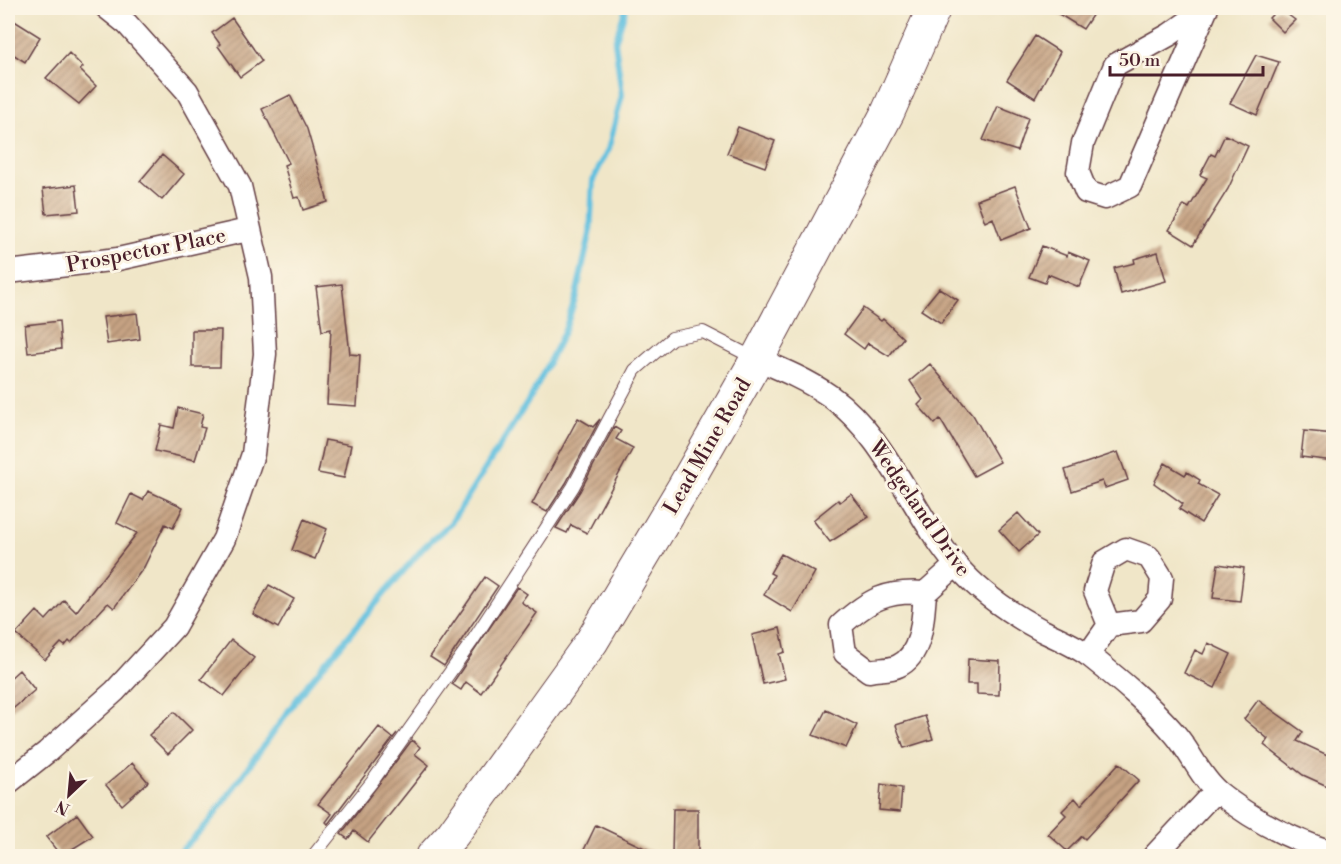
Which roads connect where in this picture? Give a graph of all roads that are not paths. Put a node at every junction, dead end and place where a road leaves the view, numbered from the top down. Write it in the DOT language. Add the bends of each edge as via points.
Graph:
graph roads {
  1 [pos="107,8"];
  2 [pos="934,8"];
  3 [pos="1206,9"];
  4 [pos="248,230"];
  5 [pos="8,272"];
  6 [pos="757,359"];
  7 [pos="956,565"];
  8 [pos="925,592"];
  9 [pos="1109,625"];
  10 [pos="1088,655"];
  11 [pos="8,783"];
  12 [pos="1216,790"];
  13 [pos="1334,853"];
  14 [pos="313,856"];
  15 [pos="433,856"];
  16 [pos="1154,856"];
  1 -- 4 [label="street" via="127,24 187,91 240,186"];
  2 -- 6 [label="main road, Lead Mine Road" via="888,112"];
  3 -- 3 [label="street" via="1115,65 1083,143 1078,172 1086,192 1105,198 1130,186"];
  4 -- 5 [label="street, Prospector Place" via="118,260"];
  4 -- 11 [label="street" via="261,277 265,354 253,454 224,539 174,627 115,691"];
  6 -- 7 [label="street, Wedgeland Drive" via="805,380 862,428"];
  6 -- 14 [label="lane" via="703,332 672,338 635,370 573,488 473,640 372,782"];
  6 -- 15 [label="main road, Lead Mine Road" via="592,641"];
  7 -- 8 [label="street"];
  7 -- 10 [label="street, Wedgeland Drive" via="1003,608"];
  9 -- 10 [label="street"];
  10 -- 12 [label="street, Wedgeland Drive" via="1145,701 1176,735"];
  12 -- 13 [label="street, Wedgeland Drive" via="1302,843"];
  12 -- 16 [label="street"];
}
